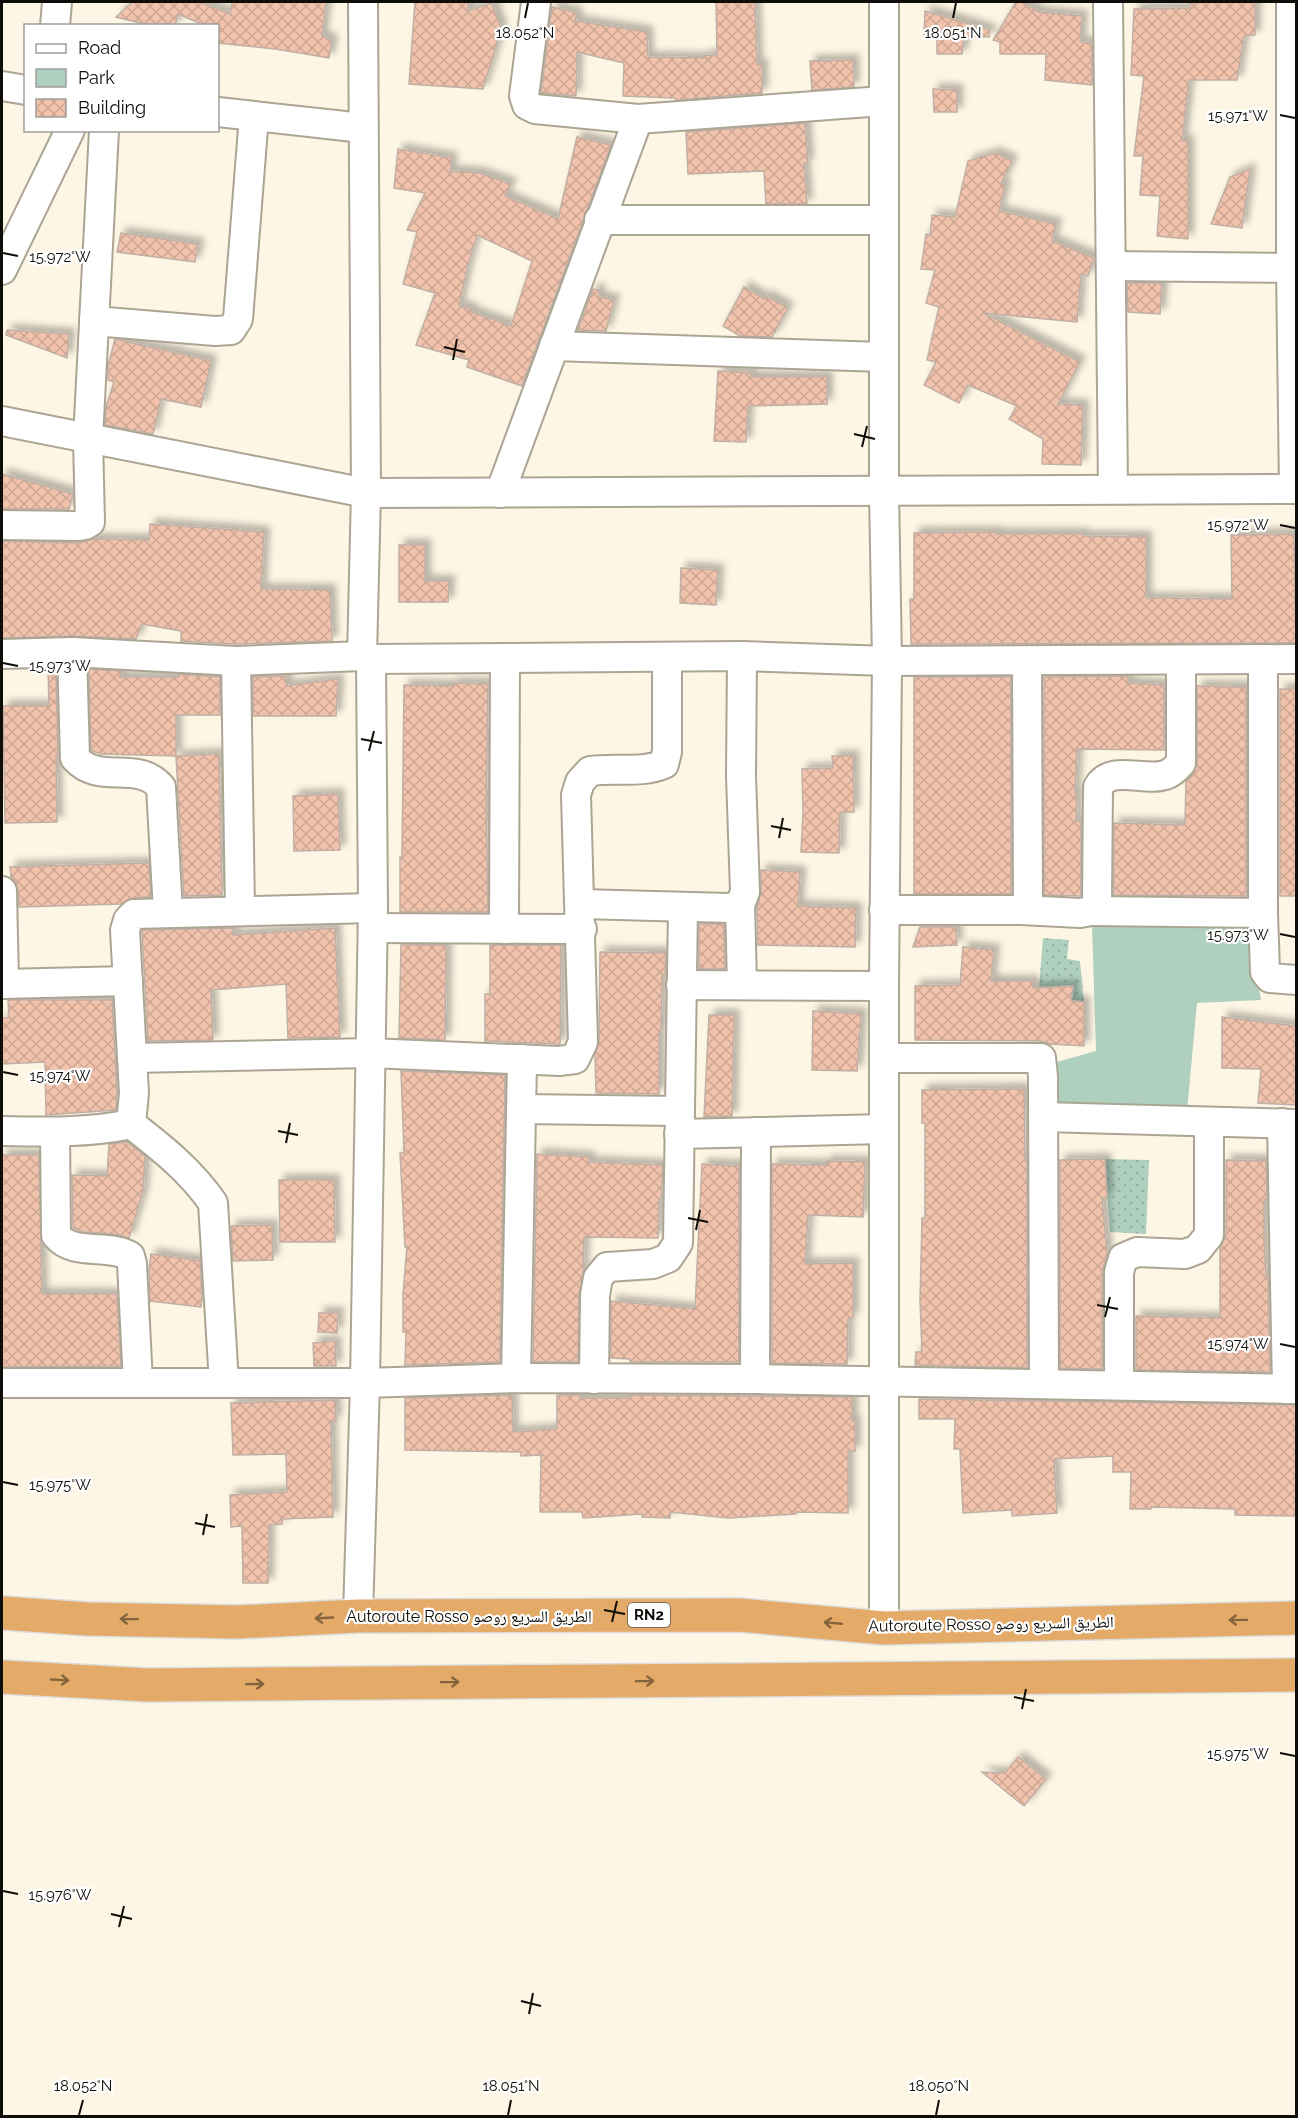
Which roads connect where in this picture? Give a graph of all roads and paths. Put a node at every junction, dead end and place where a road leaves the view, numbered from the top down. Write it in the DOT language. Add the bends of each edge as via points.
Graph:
graph roads {
  1 [pos="57,2"];
  2 [pos="363,2"];
  3 [pos="536,2"];
  4 [pos="884,2"];
  5 [pos="1108,2"];
  6 [pos="1292,2"];
  7 [pos="55,24"];
  8 [pos="2,86"];
  9 [pos="24,90"];
  10 [pos="884,101"];
  11 [pos="219,112"];
  12 [pos="254,116"];
  13 [pos="638,119"];
  14 [pos="363,129"];
  15 [pos="69,132"];
  16 [pos="104,132"];
  17 [pos="599,220"];
  18 [pos="884,220"];
  19 [pos="3,264"];
  20 [pos="1111,266"];
  21 [pos="1291,268"];
  22 [pos="94,321"];
  23 [pos="554,346"];
  24 [pos="883,357"];
  25 [pos="2,421"];
  26 [pos="88,439"];
  27 [pos="1113,489"];
  28 [pos="1295,489"];
  29 [pos="884,491"];
  30 [pos="500,493"];
  31 [pos="366,494"];
  32 [pos="2,525"];
  33 [pos="72,652"];
  34 [pos="2,654"];
  35 [pos="742,656"];
  36 [pos="366,657"];
  37 [pos="667,657"];
  38 [pos="505,658"];
  39 [pos="1296,659"];
  40 [pos="1181,660"];
  41 [pos="1263,660"];
  42 [pos="236,661"];
  43 [pos="887,661"];
  44 [pos="1027,661"];
  45 [pos="2,891"];
  46 [pos="740,905"];
  47 [pos="683,907"];
  48 [pos="240,910"];
  49 [pos="884,910"];
  50 [pos="1021,910"];
  51 [pos="1090,911"];
  52 [pos="168,912"];
  53 [pos="1263,913"];
  54 [pos="581,917"];
  55 [pos="373,918"];
  56 [pos="504,929"];
  57 [pos="1296,980"];
  58 [pos="128,981"];
  59 [pos="3,984"];
  60 [pos="741,984"];
  61 [pos="681,985"];
  62 [pos="884,986"];
  63 [pos="370,1053"];
  64 [pos="132,1058"];
  65 [pos="884,1058"];
  66 [pos="522,1059"];
  67 [pos="521,1109"];
  68 [pos="1043,1117"];
  69 [pos="679,1122"];
  70 [pos="1209,1122"];
  71 [pos="131,1124"];
  72 [pos="1289,1124"];
  73 [pos="884,1129"];
  74 [pos="2,1131"];
  75 [pos="55,1132"];
  76 [pos="756,1132"];
  77 [pos="516,1378"];
  78 [pos="594,1379"];
  79 [pos="755,1379"];
  80 [pos="884,1380"];
  81 [pos="2,1383"];
  82 [pos="138,1383"];
  83 [pos="224,1383"];
  84 [pos="365,1383"];
  85 [pos="1044,1384"];
  86 [pos="1119,1385"];
  87 [pos="1292,1389"];
  88 [pos="2,1612"];
  89 [pos="358,1616"];
  90 [pos="1296,1618"];
  91 [pos="884,1628"];
  92 [pos="1296,1675"];
  93 [pos="2,1677"];
  1 -- 7 [label="street"];
  2 -- 14 [label="street"];
  3 -- 13 [label="street" via="524,96 527,105"];
  4 -- 10 [label="street"];
  5 -- 20 [label="street"];
  6 -- 21 [label="street"];
  8 -- 9 [label="street"];
  10 -- 13 [label="street"];
  10 -- 18 [label="street"];
  11 -- 12 [label="street"];
  12 -- 14 [label="street"];
  12 -- 22 [label="street" via="238,319 231,330"];
  13 -- 17 [label="street"];
  14 -- 31 [label="street"];
  15 -- 19 [label="street"];
  16 -- 22 [label="street"];
  17 -- 18 [label="street"];
  17 -- 23 [label="street"];
  18 -- 24 [label="street"];
  20 -- 21 [label="street"];
  20 -- 27 [label="street"];
  21 -- 28 [label="street"];
  22 -- 26 [label="street"];
  23 -- 24 [label="street"];
  23 -- 30 [label="street"];
  24 -- 29 [label="street"];
  25 -- 26 [label="street"];
  26 -- 31 [label="street"];
  26 -- 32 [label="street" via="90,522 79,526"];
  27 -- 28 [label="street"];
  27 -- 29 [label="street"];
  29 -- 30 [label="street"];
  29 -- 43 [label="street"];
  30 -- 31 [label="street"];
  31 -- 36 [label="street"];
  33 -- 34 [label="street"];
  33 -- 42 [label="street"];
  33 -- 52 [label="street" via="75,758 83,768 94,772 140,773 161,786"];
  35 -- 37 [label="street"];
  35 -- 43 [label="street"];
  35 -- 46 [label="street" via="745,892"];
  36 -- 38 [label="street"];
  36 -- 42 [label="street"];
  36 -- 55 [label="street"];
  37 -- 38 [label="street"];
  37 -- 54 [label="street" via="664,764 646,769 590,771 580,782 576,795"];
  38 -- 56 [label="street"];
  39 -- 41 [label="street"];
  40 -- 41 [label="street"];
  40 -- 44 [label="street"];
  40 -- 51 [label="street" via="1180,763 1164,776 1112,776 1102,780 1098,788 1097,902"];
  41 -- 53 [label="street"];
  42 -- 48 [label="street"];
  43 -- 44 [label="street"];
  43 -- 49 [label="street"];
  44 -- 50 [label="street" via="1028,905"];
  45 -- 59 [label="street"];
  46 -- 47 [label="street"];
  46 -- 60 [label="street"];
  47 -- 54 [label="street"];
  47 -- 61 [label="street"];
  48 -- 52 [label="street"];
  48 -- 55 [label="street"];
  49 -- 50 [label="street"];
  49 -- 62 [label="street"];
  50 -- 51 [label="street"];
  51 -- 53 [label="street"];
  52 -- 58 [label="street" via="134,914 128,920"];
  53 -- 57 [label="street" via="1265,972 1270,978"];
  54 -- 56 [label="street"];
  54 -- 66 [label="street" via="583,1042 575,1059"];
  55 -- 56 [label="street"];
  55 -- 63 [label="street"];
  58 -- 59 [label="street"];
  58 -- 64 [label="street"];
  60 -- 61 [label="street"];
  60 -- 62 [label="street"];
  61 -- 69 [label="street"];
  62 -- 65 [label="street"];
  63 -- 64 [label="street"];
  63 -- 66 [label="street"];
  63 -- 84 [label="street"];
  64 -- 71 [label="street"];
  65 -- 68 [label="street" via="1041,1058"];
  65 -- 73 [label="street"];
  66 -- 67 [label="street"];
  67 -- 69 [label="street"];
  67 -- 77 [label="street"];
  68 -- 70 [label="street"];
  68 -- 85 [label="street"];
  69 -- 76 [label="street"];
  69 -- 78 [label="street" via="678,1243 668,1258 653,1264 607,1266 598,1278"];
  70 -- 72 [label="street"];
  70 -- 86 [label="street" via="1209,1235 1198,1249 1185,1254 1137,1252 1122,1258"];
  71 -- 75 [label="street"];
  71 -- 83 [label="street" via="173,1157 213,1203"];
  72 -- 87 [label="street"];
  73 -- 76 [label="street"];
  73 -- 80 [label="street"];
  74 -- 75 [label="street"];
  75 -- 82 [label="street" via="56,1235 69,1246 121,1251 130,1256"];
  76 -- 79 [label="street"];
  77 -- 78 [label="street"];
  77 -- 84 [label="street"];
  78 -- 79 [label="street"];
  79 -- 80 [label="street"];
  80 -- 85 [label="street"];
  80 -- 91 [label="street"];
  81 -- 82 [label="street"];
  82 -- 83 [label="street"];
  83 -- 84 [label="street"];
  84 -- 89 [label="street"];
  85 -- 86 [label="street"];
  86 -- 87 [label="street"];
  89 -- 88 [label="highway, Autoroute Rosso الطريق السريع روصو / RN2, one-way" via="237,1622"];
  91 -- 89 [label="highway, Autoroute Rosso الطريق السريع روصو / RN2, one-way" via="739,1615"];
  90 -- 91 [label="highway, Autoroute Rosso الطريق السريع روصو / RN2, one-way"];
  93 -- 92 [label="highway, one-way" via="148,1685"];
}
